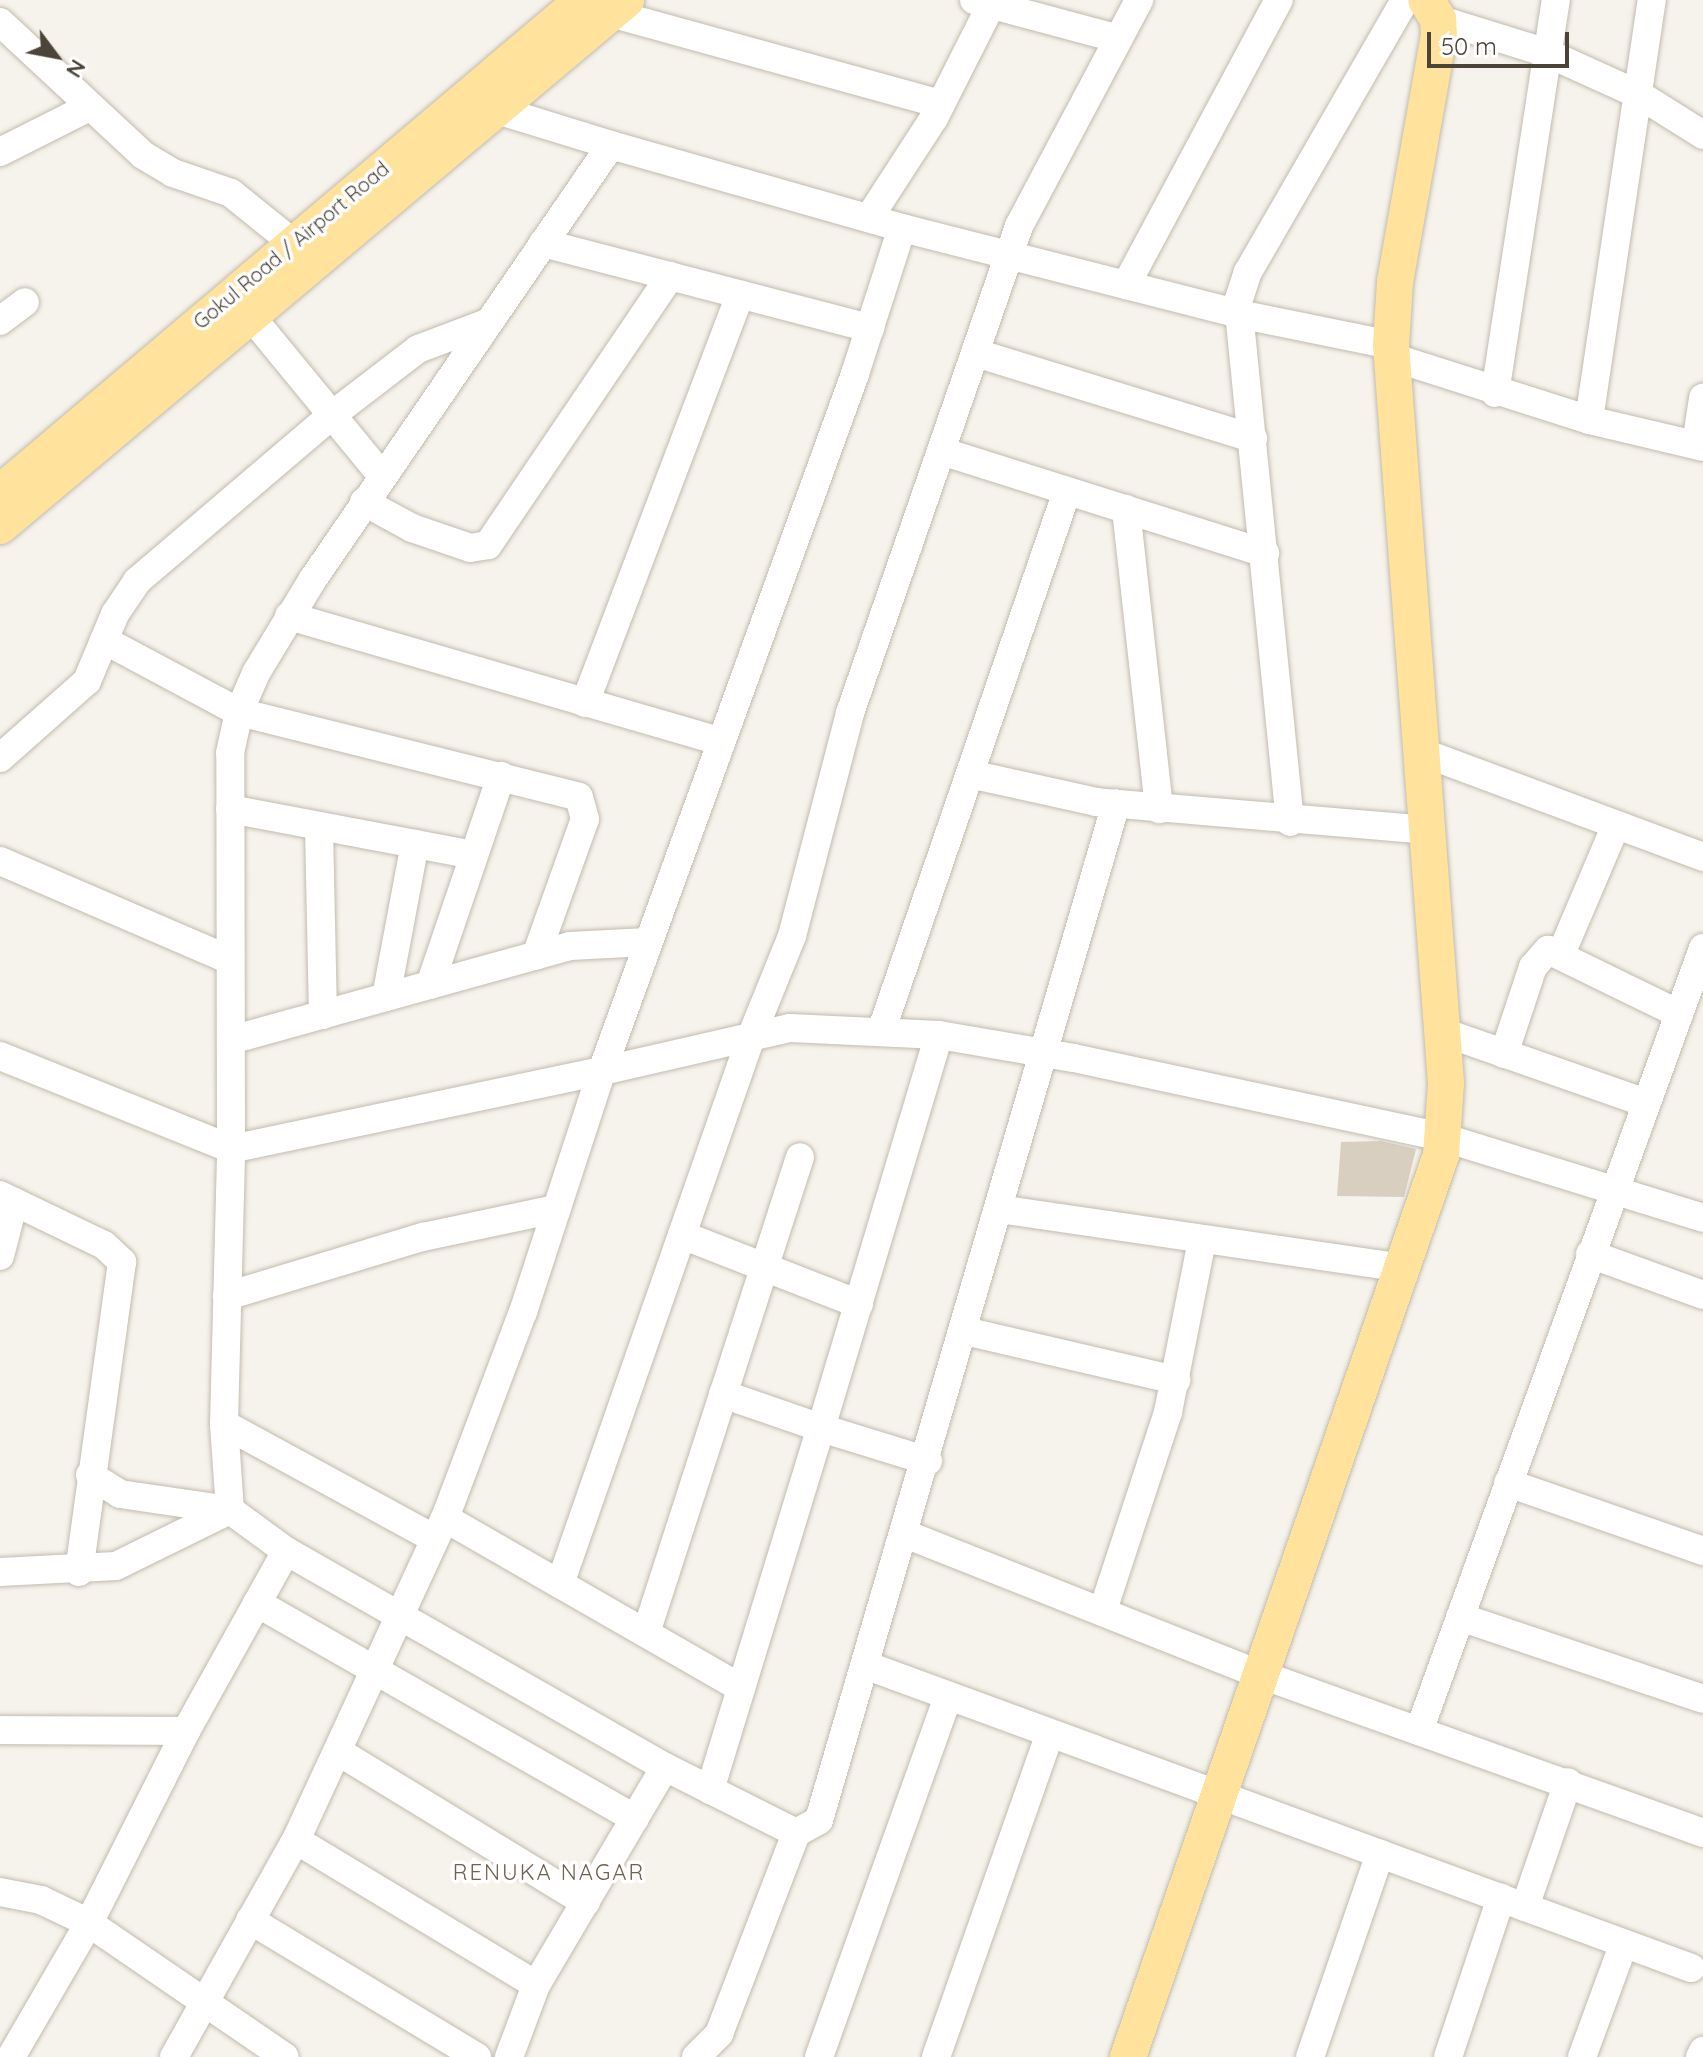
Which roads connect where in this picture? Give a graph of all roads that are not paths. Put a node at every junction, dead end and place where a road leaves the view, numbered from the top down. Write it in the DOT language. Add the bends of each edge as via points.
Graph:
graph roads {
  1 [pos="1139,0"];
  2 [pos="1279,0"];
  3 [pos="1556,0"];
  4 [pos="1652,0"];
  5 [pos="982,2"];
  6 [pos="606,4"];
  7 [pos="1426,5"];
  8 [pos="0,22"];
  9 [pos="1116,38"];
  10 [pos="1547,53"];
  11 [pos="1638,94"];
  12 [pos="485,99"];
  13 [pos="941,104"];
  14 [pos="89,107"];
  15 [pos="1703,135"];
  16 [pos="611,145"];
  17 [pos="0,152"];
  18 [pos="869,218"];
  19 [pos="902,228"];
  20 [pos="293,243"];
  21 [pos="543,243"];
  22 [pos="1011,254"];
  23 [pos="670,276"];
  24 [pos="1126,285"];
  25 [pos="740,294"];
  26 [pos="25,302"];
  27 [pos="249,314"];
  28 [pos="1239,314"];
  29 [pos="0,321"];
  30 [pos="487,323"];
  31 [pos="870,328"];
  32 [pos="1392,351"];
  33 [pos="976,353"];
  34 [pos="1495,393"];
  35 [pos="1703,398"];
  36 [pos="332,415"];
  37 [pos="1589,420"];
  38 [pos="1253,438"];
  39 [pos="1699,446"];
  40 [pos="941,451"];
  41 [pos="382,476"];
  42 [pos="1067,491"];
  43 [pos="0,493"];
  44 [pos="364,502"];
  45 [pos="1126,509"];
  46 [pos="0,526"];
  47 [pos="1265,553"];
  48 [pos="289,616"];
  49 [pos="104,640"];
  50 [pos="585,703"];
  51 [pos="239,712"];
  52 [pos="719,741"];
  53 [pos="1424,753"];
  54 [pos="0,758"];
  55 [pos="970,774"];
  56 [pos="501,776"];
  57 [pos="1116,804"];
  58 [pos="230,809"];
  59 [pos="1159,809"];
  60 [pos="1290,822"];
  61 [pos="1616,825"];
  62 [pos="319,826"];
  63 [pos="1430,830"];
  64 [pos="415,844"];
  65 [pos="474,855"];
  66 [pos="1703,857"];
  67 [pos="0,861"];
  68 [pos="647,942"];
  69 [pos="1703,948"];
  70 [pos="1561,954"];
  71 [pos="536,956"];
  72 [pos="230,960"];
  73 [pos="430,985"];
  74 [pos="386,997"];
  75 [pos="1679,1014"];
  76 [pos="323,1015"];
  77 [pos="882,1029"];
  78 [pos="1443,1032"];
  79 [pos="939,1035"];
  80 [pos="751,1037"];
  81 [pos="231,1040"];
  82 [pos="1504,1054"];
  83 [pos="1043,1055"];
  84 [pos="0,1056"];
  85 [pos="602,1071"];
  86 [pos="1646,1103"];
  87 [pos="1442,1137"];
  88 [pos="231,1149"];
  89 [pos="800,1157"];
  90 [pos="1615,1188"];
  91 [pos="7,1199"];
  92 [pos="556,1209"];
  93 [pos="999,1209"];
  94 [pos="1703,1218"];
  95 [pos="682,1235"];
  96 [pos="1202,1240"];
  97 [pos="1590,1254"];
  98 [pos="0,1256"];
  99 [pos="764,1267"];
  100 [pos="1401,1268"];
  101 [pos="1703,1295"];
  102 [pos="227,1296"];
  103 [pos="859,1304"];
  104 [pos="965,1331"];
  105 [pos="1176,1380"];
  106 [pos="723,1394"];
  107 [pos="224,1424"];
  108 [pos="821,1428"];
  109 [pos="928,1461"];
  110 [pos="90,1475"];
  111 [pos="1508,1483"];
  112 [pos="230,1510"];
  113 [pos="440,1528"];
  114 [pos="905,1534"];
  115 [pos="286,1551"];
  116 [pos="1703,1551"];
  117 [pos="0,1572"];
  118 [pos="79,1572"];
  119 [pos="560,1584"];
  120 [pos="257,1603"];
  121 [pos="1103,1610"];
  122 [pos="402,1616"];
  123 [pos="1460,1617"];
  124 [pos="646,1633"];
  125 [pos="865,1665"];
  126 [pos="378,1671"];
  127 [pos="1262,1675"];
  128 [pos="741,1688"];
  129 [pos="948,1696"];
  130 [pos="1703,1699"];
  131 [pos="0,1730"];
  132 [pos="186,1731"];
  133 [pos="1419,1731"];
  134 [pos="1050,1733"];
  135 [pos="339,1752"];
  136 [pos="665,1767"];
  137 [pos="1568,1782"];
  138 [pos="710,1790"];
  139 [pos="1219,1794"];
  140 [pos="635,1819"];
  141 [pos="796,1833"];
  142 [pos="1703,1833"];
  143 [pos="296,1840"];
  144 [pos="1380,1854"];
  145 [pos="0,1892"];
  146 [pos="1513,1902"];
  147 [pos="586,1903"];
  148 [pos="250,1920"];
  149 [pos="89,1923"];
  150 [pos="1624,1943"];
  151 [pos="1691,1968"];
  152 [pos="536,1985"];
  153 [pos="205,2004"];
  154 [pos="1703,2051"];
  155 [pos="8,2052"];
  156 [pos="714,2052"];
  157 [pos="174,2057"];
  158 [pos="285,2057"];
  159 [pos="477,2057"];
  160 [pos="509,2057"];
  161 [pos="819,2057"];
  162 [pos="936,2057"];
  163 [pos="1128,2057"];
  164 [pos="1310,2057"];
  165 [pos="1448,2057"];
  166 [pos="1582,2057"];
  167 [pos="1700,2057"];
  1 -- 9 [label="street"];
  2 -- 24 [label="street"];
  3 -- 10 [label="street"];
  4 -- 11 [label="street"];
  5 -- 9 [label="street"];
  5 -- 13 [label="street"];
  6 -- 12 [label="main road, Gokul Road / Airport Road"];
  6 -- 13 [label="street"];
  7 -- 10 [label="street"];
  7 -- 28 [label="street" via="1248,272"];
  7 -- 32 [label="main road" via="1439,36 1395,282"];
  8 -- 14 [label="street"];
  9 -- 22 [label="street" via="1035,191"];
  10 -- 11 [label="street"];
  10 -- 34 [label="street"];
  11 -- 15 [label="street"];
  11 -- 37 [label="street"];
  12 -- 16 [label="street"];
  12 -- 20 [label="main road, Gokul Road / Airport Road"];
  12 -- 27 [label="main road"];
  13 -- 18 [label="street"];
  14 -- 17 [label="street"];
  14 -- 20 [label="street" via="143,155 173,173 231,193"];
  16 -- 18 [label="street"];
  16 -- 21 [label="street"];
  18 -- 19 [label="street"];
  19 -- 22 [label="street"];
  19 -- 31 [label="street"];
  20 -- 43 [label="main road, Gokul Road / Airport Road"];
  21 -- 23 [label="street"];
  21 -- 30 [label="street"];
  22 -- 24 [label="street"];
  22 -- 33 [label="street"];
  23 -- 25 [label="street"];
  23 -- 44 [label="street" via="488,545 470,548 412,528"];
  24 -- 28 [label="street"];
  25 -- 31 [label="street"];
  25 -- 50 [label="street"];
  26 -- 29 [label="street"];
  27 -- 36 [label="street"];
  27 -- 46 [label="main road"];
  28 -- 32 [label="street"];
  28 -- 38 [label="street"];
  30 -- 36 [label="street" via="418,349"];
  30 -- 41 [label="street"];
  31 -- 52 [label="street"];
  32 -- 34 [label="street"];
  32 -- 53 [label="main road" via="1411,641"];
  33 -- 38 [label="street"];
  33 -- 40 [label="street"];
  34 -- 37 [label="street"];
  35 -- 39 [label="street"];
  36 -- 41 [label="street"];
  36 -- 49 [label="street" via="137,581"];
  37 -- 39 [label="street"];
  38 -- 47 [label="street"];
  40 -- 42 [label="street"];
  40 -- 80 [label="street" via="850,713 792,936"];
  41 -- 44 [label="street"];
  42 -- 45 [label="street"];
  42 -- 55 [label="street"];
  44 -- 48 [label="street"];
  45 -- 47 [label="street"];
  45 -- 59 [label="street"];
  47 -- 60 [label="street"];
  48 -- 50 [label="street"];
  48 -- 51 [label="street"];
  49 -- 51 [label="street"];
  49 -- 54 [label="street" via="87,681 74,696"];
  50 -- 52 [label="street"];
  51 -- 56 [label="street"];
  51 -- 58 [label="street" via="230,753"];
  52 -- 68 [label="street"];
  53 -- 61 [label="street"];
  53 -- 63 [label="main road"];
  55 -- 57 [label="street"];
  55 -- 77 [label="street"];
  56 -- 65 [label="street"];
  56 -- 71 [label="street" via="568,792 586,807"];
  57 -- 59 [label="street"];
  57 -- 83 [label="street"];
  58 -- 62 [label="street"];
  58 -- 72 [label="street"];
  59 -- 60 [label="street"];
  60 -- 63 [label="street"];
  61 -- 66 [label="street"];
  61 -- 70 [label="street"];
  62 -- 64 [label="street"];
  62 -- 76 [label="street"];
  63 -- 78 [label="main road"];
  64 -- 65 [label="street"];
  64 -- 74 [label="street"];
  65 -- 73 [label="street"];
  67 -- 72 [label="street"];
  68 -- 71 [label="street" via="600,942"];
  68 -- 85 [label="street"];
  69 -- 75 [label="street"];
  70 -- 75 [label="street"];
  70 -- 82 [label="street" via="1548,950 1537,957"];
  71 -- 73 [label="street"];
  72 -- 81 [label="street"];
  73 -- 74 [label="street"];
  74 -- 76 [label="street"];
  75 -- 86 [label="street"];
  76 -- 81 [label="street"];
  77 -- 79 [label="street"];
  77 -- 80 [label="street" via="790,1028"];
  78 -- 82 [label="street"];
  78 -- 87 [label="main road"];
  79 -- 83 [label="street"];
  79 -- 103 [label="street"];
  80 -- 85 [label="street"];
  80 -- 95 [label="street"];
  81 -- 88 [label="street"];
  82 -- 86 [label="street"];
  83 -- 87 [label="street"];
  83 -- 93 [label="street"];
  84 -- 88 [label="street"];
  85 -- 88 [label="street"];
  85 -- 92 [label="street"];
  86 -- 90 [label="street"];
  87 -- 90 [label="street"];
  87 -- 100 [label="main road" via="1441,1155"];
  88 -- 102 [label="street"];
  89 -- 99 [label="street"];
  90 -- 94 [label="street"];
  90 -- 97 [label="street"];
  91 -- 98 [label="street"];
  91 -- 110 [label="street" via="104,1245 122,1262"];
  92 -- 102 [label="street" via="423,1237"];
  92 -- 113 [label="street" via="523,1312"];
  93 -- 96 [label="street"];
  93 -- 104 [label="street"];
  95 -- 99 [label="street"];
  95 -- 119 [label="street"];
  96 -- 100 [label="street"];
  96 -- 105 [label="street"];
  97 -- 101 [label="street"];
  97 -- 111 [label="street"];
  99 -- 103 [label="street"];
  99 -- 106 [label="street"];
  100 -- 127 [label="main road"];
  102 -- 107 [label="street"];
  103 -- 108 [label="street"];
  104 -- 105 [label="street"];
  104 -- 109 [label="street"];
  105 -- 121 [label="street"];
  106 -- 108 [label="street"];
  106 -- 124 [label="street"];
  107 -- 112 [label="street"];
  107 -- 113 [label="street"];
  108 -- 109 [label="street"];
  108 -- 128 [label="street"];
  109 -- 114 [label="street"];
  110 -- 112 [label="street" via="120,1494"];
  110 -- 118 [label="street"];
  111 -- 116 [label="street"];
  111 -- 123 [label="street"];
  112 -- 115 [label="street"];
  112 -- 118 [label="street" via="144,1556"];
  113 -- 119 [label="street"];
  113 -- 122 [label="street"];
  114 -- 121 [label="street"];
  114 -- 125 [label="street"];
  115 -- 120 [label="street"];
  115 -- 122 [label="street"];
  117 -- 118 [label="street"];
  119 -- 124 [label="street"];
  120 -- 126 [label="street"];
  120 -- 132 [label="street"];
  121 -- 127 [label="street"];
  122 -- 126 [label="street"];
  122 -- 136 [label="street"];
  123 -- 130 [label="street"];
  123 -- 133 [label="street"];
  124 -- 128 [label="street"];
  125 -- 129 [label="street"];
  125 -- 141 [label="street" via="819,1820"];
  126 -- 135 [label="street"];
  126 -- 140 [label="street"];
  127 -- 133 [label="street"];
  127 -- 139 [label="main road"];
  128 -- 138 [label="street"];
  129 -- 134 [label="street"];
  129 -- 161 [label="street"];
  131 -- 132 [label="street"];
  132 -- 149 [label="street"];
  133 -- 137 [label="street"];
  134 -- 139 [label="street"];
  134 -- 162 [label="street"];
  135 -- 143 [label="street"];
  135 -- 147 [label="street"];
  136 -- 138 [label="street"];
  136 -- 140 [label="street"];
  137 -- 142 [label="street"];
  137 -- 146 [label="street"];
  138 -- 141 [label="street"];
  139 -- 144 [label="street"];
  139 -- 163 [label="main road"];
  140 -- 147 [label="street"];
  141 -- 156 [label="street"];
  143 -- 148 [label="street"];
  143 -- 152 [label="street"];
  144 -- 146 [label="street"];
  144 -- 164 [label="street"];
  145 -- 149 [label="street" via="49,1903"];
  146 -- 150 [label="street"];
  146 -- 165 [label="street"];
  147 -- 152 [label="street"];
  148 -- 153 [label="street"];
  148 -- 159 [label="street"];
  149 -- 153 [label="street"];
  149 -- 155 [label="street"];
  150 -- 151 [label="street"];
  150 -- 166 [label="street"];
  152 -- 160 [label="street"];
  153 -- 157 [label="street"];
  153 -- 158 [label="street"];
  154 -- 167 [label="street"];
}
